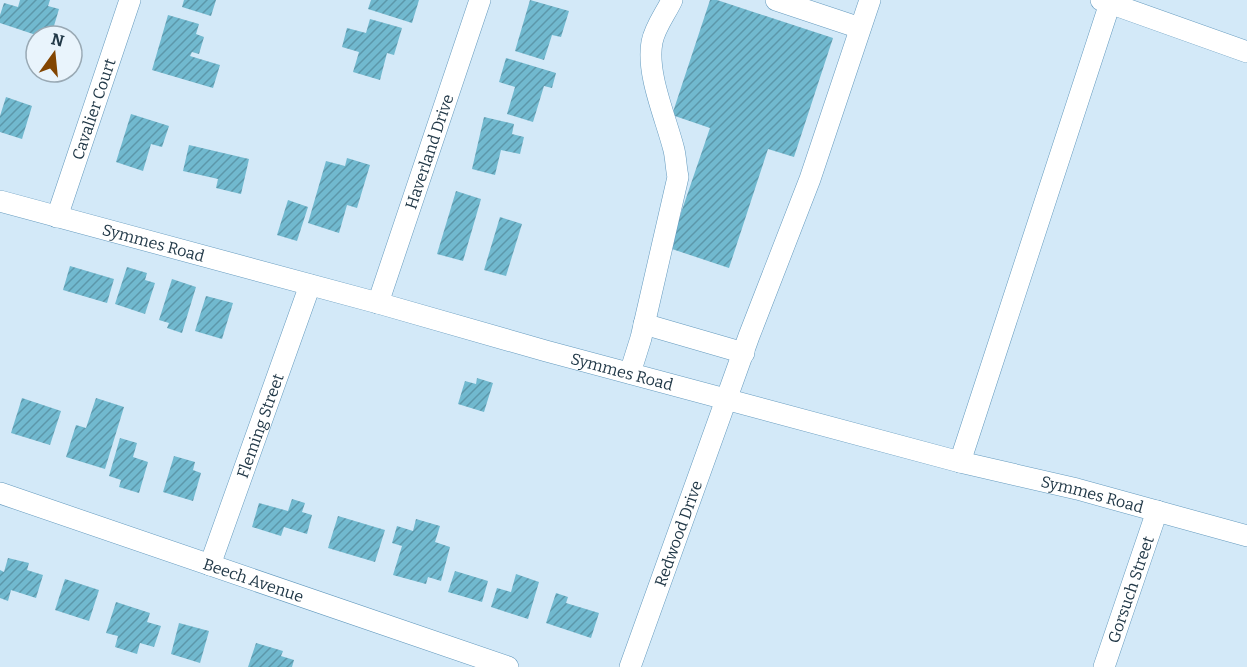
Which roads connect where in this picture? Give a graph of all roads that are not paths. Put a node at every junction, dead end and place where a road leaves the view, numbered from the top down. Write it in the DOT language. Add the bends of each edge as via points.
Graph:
graph roads {
  1 [pos="130,0"];
  2 [pos="480,0"];
  3 [pos="672,0"];
  4 [pos="776,0"];
  5 [pos="870,0"];
  6 [pos="1107,2"];
  7 [pos="860,28"];
  8 [pos="1247,52"];
  9 [pos="0,201"];
  10 [pos="57,217"];
  11 [pos="310,285"];
  12 [pos="378,303"];
  13 [pos="644,324"];
  14 [pos="744,353"];
  15 [pos="630,373"];
  16 [pos="728,399"];
  17 [pos="960,462"];
  18 [pos="0,493"];
  19 [pos="1157,512"];
  20 [pos="1247,536"];
  21 [pos="210,565"];
  22 [pos="508,667"];
  23 [pos="630,667"];
  24 [pos="1104,667"];
  1 -- 10 [label="street, Cavalier Court"];
  2 -- 12 [label="street, Haverland Drive"];
  3 -- 13 [label="street" via="654,34 652,59 658,101 678,177"];
  4 -- 7 [label="street"];
  5 -- 7 [label="street, Redwood Drive"];
  6 -- 8 [label="street"];
  6 -- 17 [label="street"];
  7 -- 14 [label="street, Redwood Drive" via="810,179"];
  9 -- 10 [label="street, Symmes Road"];
  10 -- 11 [label="street, Symmes Road"];
  11 -- 12 [label="street, Symmes Road"];
  11 -- 21 [label="street, Fleming Street"];
  12 -- 15 [label="street, Symmes Road"];
  13 -- 14 [label="street"];
  13 -- 15 [label="street"];
  14 -- 16 [label="street, Redwood Drive"];
  15 -- 16 [label="street, Symmes Road"];
  16 -- 17 [label="street, Symmes Road"];
  16 -- 23 [label="street, Redwood Drive"];
  17 -- 19 [label="street, Symmes Road"];
  18 -- 21 [label="street, Beech Avenue"];
  19 -- 20 [label="street, Symmes Road"];
  19 -- 24 [label="street, Gorsuch Street"];
  21 -- 22 [label="street, Beech Avenue"];
}
